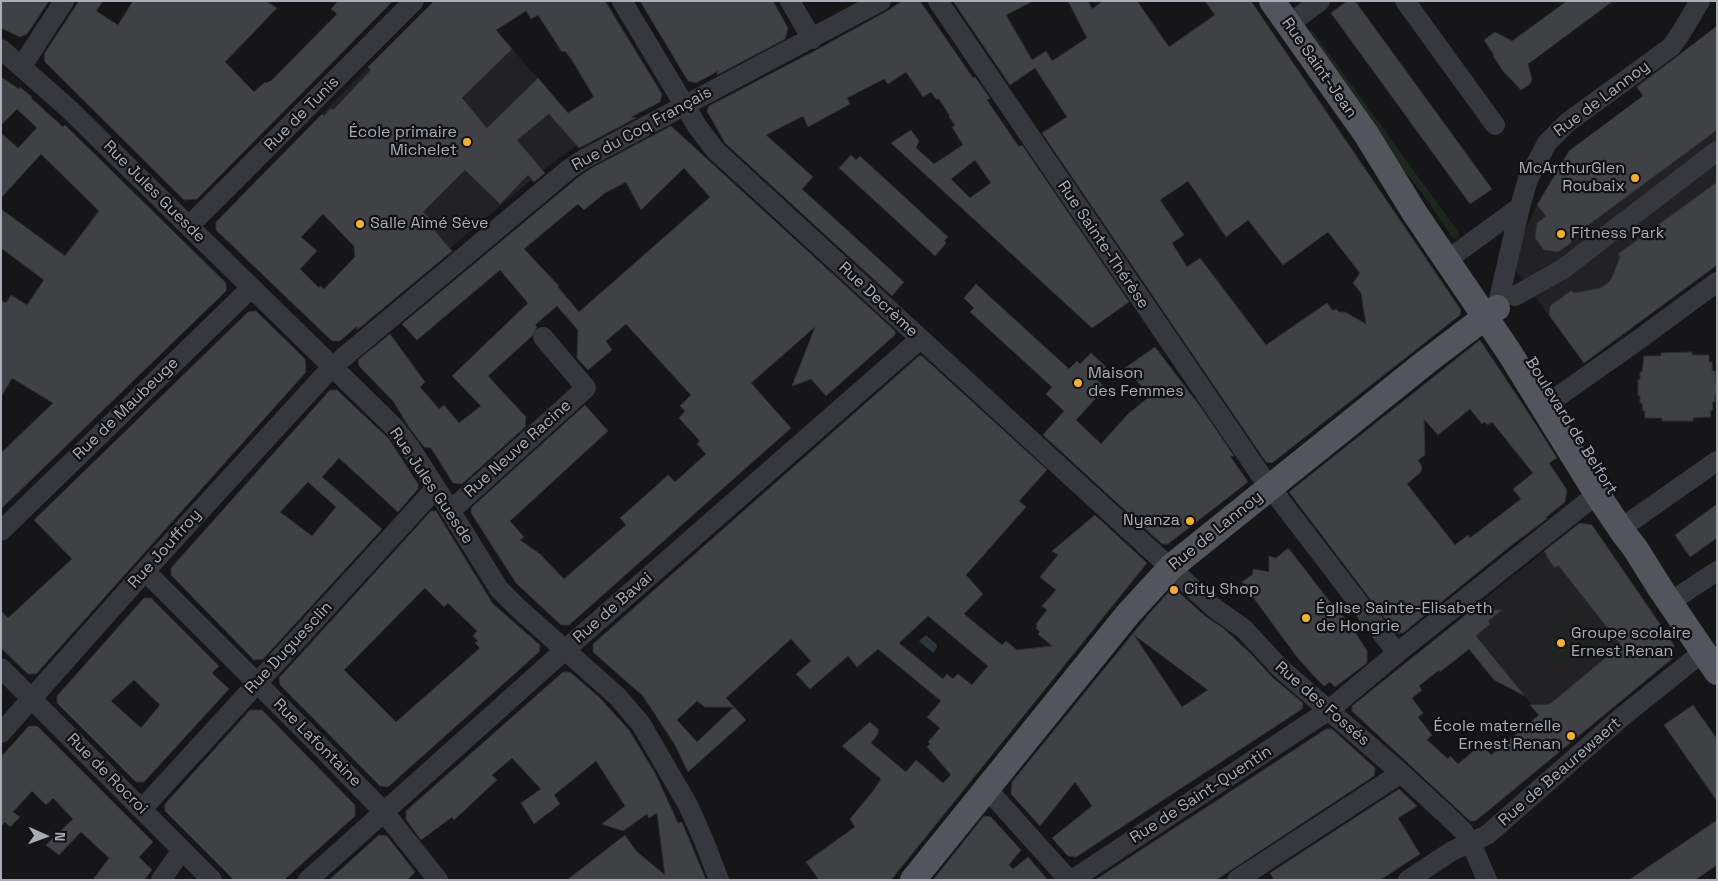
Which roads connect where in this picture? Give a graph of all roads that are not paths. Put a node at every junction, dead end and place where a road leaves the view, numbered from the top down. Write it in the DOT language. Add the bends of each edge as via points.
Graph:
graph roads {
  1 [pos="64,1"];
  2 [pos="414,1"];
  3 [pos="622,1"];
  4 [pos="790,1"];
  5 [pos="881,1"];
  6 [pos="938,1"];
  7 [pos="1272,1"];
  8 [pos="1320,1"];
  9 [pos="1405,1"];
  10 [pos="1700,1"];
  11 [pos="1288,25"];
  12 [pos="812,39"];
  13 [pos="1,49"];
  14 [pos="22,66"];
  15 [pos="685,105"];
  16 [pos="1495,124"];
  17 [pos="1717,151"];
  18 [pos="1520,207"];
  19 [pos="189,226"];
  20 [pos="1460,250"];
  21 [pos="1717,282"];
  22 [pos="251,288"];
  23 [pos="1499,307"];
  24 [pos="543,338"];
  25 [pos="920,338"];
  26 [pos="332,366"];
  27 [pos="1549,403"];
  28 [pos="1717,461"];
  29 [pos="436,488"];
  30 [pos="1270,488"];
  31 [pos="1597,494"];
  32 [pos="450,511"];
  33 [pos="1,531"];
  34 [pos="1628,533"];
  35 [pos="1171,567"];
  36 [pos="145,571"];
  37 [pos="1716,574"];
  38 [pos="1670,602"];
  39 [pos="566,649"];
  40 [pos="1397,653"];
  41 [pos="1710,662"];
  42 [pos="1,668"];
  43 [pos="256,683"];
  44 [pos="32,698"];
  45 [pos="1329,710"];
  46 [pos="1,733"];
  47 [pos="1401,773"];
  48 [pos="987,789"];
  49 [pos="142,809"];
  50 [pos="384,811"];
  51 [pos="1470,843"];
  52 [pos="182,850"];
  53 [pos="161,880"];
  54 [pos="212,880"];
  55 [pos="308,880"];
  56 [pos="438,880"];
  57 [pos="718,880"];
  58 [pos="913,880"];
  59 [pos="1070,880"];
  60 [pos="1237,880"];
  61 [pos="1408,880"];
  62 [pos="1487,880"];
  1 -- 14 [label="street"];
  2 -- 19 [label="street, Rue de Tunis"];
  3 -- 15 [label="street, Rue Decrème"];
  4 -- 12 [label="street"];
  5 -- 12 [label="street, Rue du Coq Français"];
  6 -- 30 [label="street, Rue Sainte-Thérèse"];
  7 -- 11 [label="main road, Rue Saint-Jean"];
  8 -- 11 [label="street"];
  9 -- 16 [label="street"];
  10 -- 18 [label="street, Rue de Lannoy" via="1671,47 1553,135 1528,179"];
  11 -- 20 [label="main road, Rue Saint-Jean" via="1366,134"];
  12 -- 15 [label="street, Rue du Coq Français"];
  13 -- 14 [label="street, Rue Jules Guesde"];
  14 -- 19 [label="street, Rue Jules Guesde"];
  15 -- 25 [label="street, Rue Decrème" via="718,154"];
  15 -- 26 [label="street, Rue du Coq Français" via="574,164"];
  17 -- 23 [label="street" via="1562,269"];
  18 -- 20 [label="street"];
  18 -- 23 [label="street, Rue de Lannoy"];
  19 -- 22 [label="street, Rue Jules Guesde"];
  20 -- 23 [label="main road, Rue Saint-Jean"];
  21 -- 27 [label="street"];
  22 -- 26 [label="street, Rue Jules Guesde"];
  22 -- 33 [label="street, Rue de Maubeuge"];
  23 -- 27 [label="main road, Boulevard de Belfort"];
  23 -- 30 [label="main road, Rue de Lannoy"];
  24 -- 32 [label="street, Rue Neuve Racine" via="586,388"];
  25 -- 35 [label="street, Rue Decrème"];
  25 -- 39 [label="street, Rue de Bavai"];
  26 -- 29 [label="street, Rue Jules Guesde" via="394,427"];
  26 -- 36 [label="street, Rue Jouffroy"];
  27 -- 31 [label="main road, Boulevard de Belfort"];
  27 -- 34 [label="main road, Boulevard de Belfort" via="1620,503"];
  28 -- 34 [label="street"];
  29 -- 32 [label="street, Rue Jules Guesde"];
  29 -- 43 [label="street, Rue Duguesclin"];
  30 -- 35 [label="main road, Rue de Lannoy"];
  30 -- 40 [label="street, Rue Sainte-Thérèse"];
  31 -- 34 [label="main road, Boulevard de Belfort"];
  31 -- 40 [label="street, Rue de Saint-Quentin"];
  32 -- 39 [label="street, Rue Jules Guesde" via="499,589"];
  34 -- 38 [label="main road, Boulevard de Belfort"];
  35 -- 45 [label="street, Rue des Fossés" via="1213,607 1240,625 1280,668"];
  35 -- 48 [label="main road, Rue de Lannoy" via="1128,614"];
  36 -- 43 [label="street, Rue Lafontaine"];
  36 -- 44 [label="street, Rue Jouffroy"];
  37 -- 38 [label="street"];
  38 -- 41 [label="main road, Boulevard de Belfort"];
  39 -- 50 [label="street, Rue de Bavai"];
  39 -- 57 [label="street, Rue Jules Guesde" via="618,697 641,724 688,805"];
  40 -- 45 [label="street, Rue de Saint-Quentin"];
  41 -- 51 [label="street, Rue de Beaurewaert" via="1623,716 1487,835"];
  42 -- 44 [label="street, Rue de Rocroi"];
  43 -- 49 [label="street, Rue Duguesclin"];
  43 -- 50 [label="street, Rue Lafontaine"];
  44 -- 46 [label="street, Rue Jouffroy"];
  44 -- 49 [label="street, Rue de Rocroi"];
  45 -- 47 [label="street, Rue des Fossés"];
  45 -- 59 [label="street, Rue de Saint-Quentin"];
  47 -- 51 [label="street, Rue des Fossés" via="1459,826"];
  47 -- 60 [label="street"];
  48 -- 58 [label="main road, Rue de Lannoy"];
  48 -- 59 [label="street"];
  49 -- 52 [label="street, Rue de Rocroi"];
  50 -- 55 [label="street, Rue de Bavai"];
  50 -- 56 [label="street, Rue Lafontaine"];
  51 -- 61 [label="street, Rue de Beaurewaert"];
  51 -- 62 [label="street, Rue des Fossés"];
  52 -- 53 [label="street"];
  52 -- 54 [label="street, Rue de Rocroi"];
}
